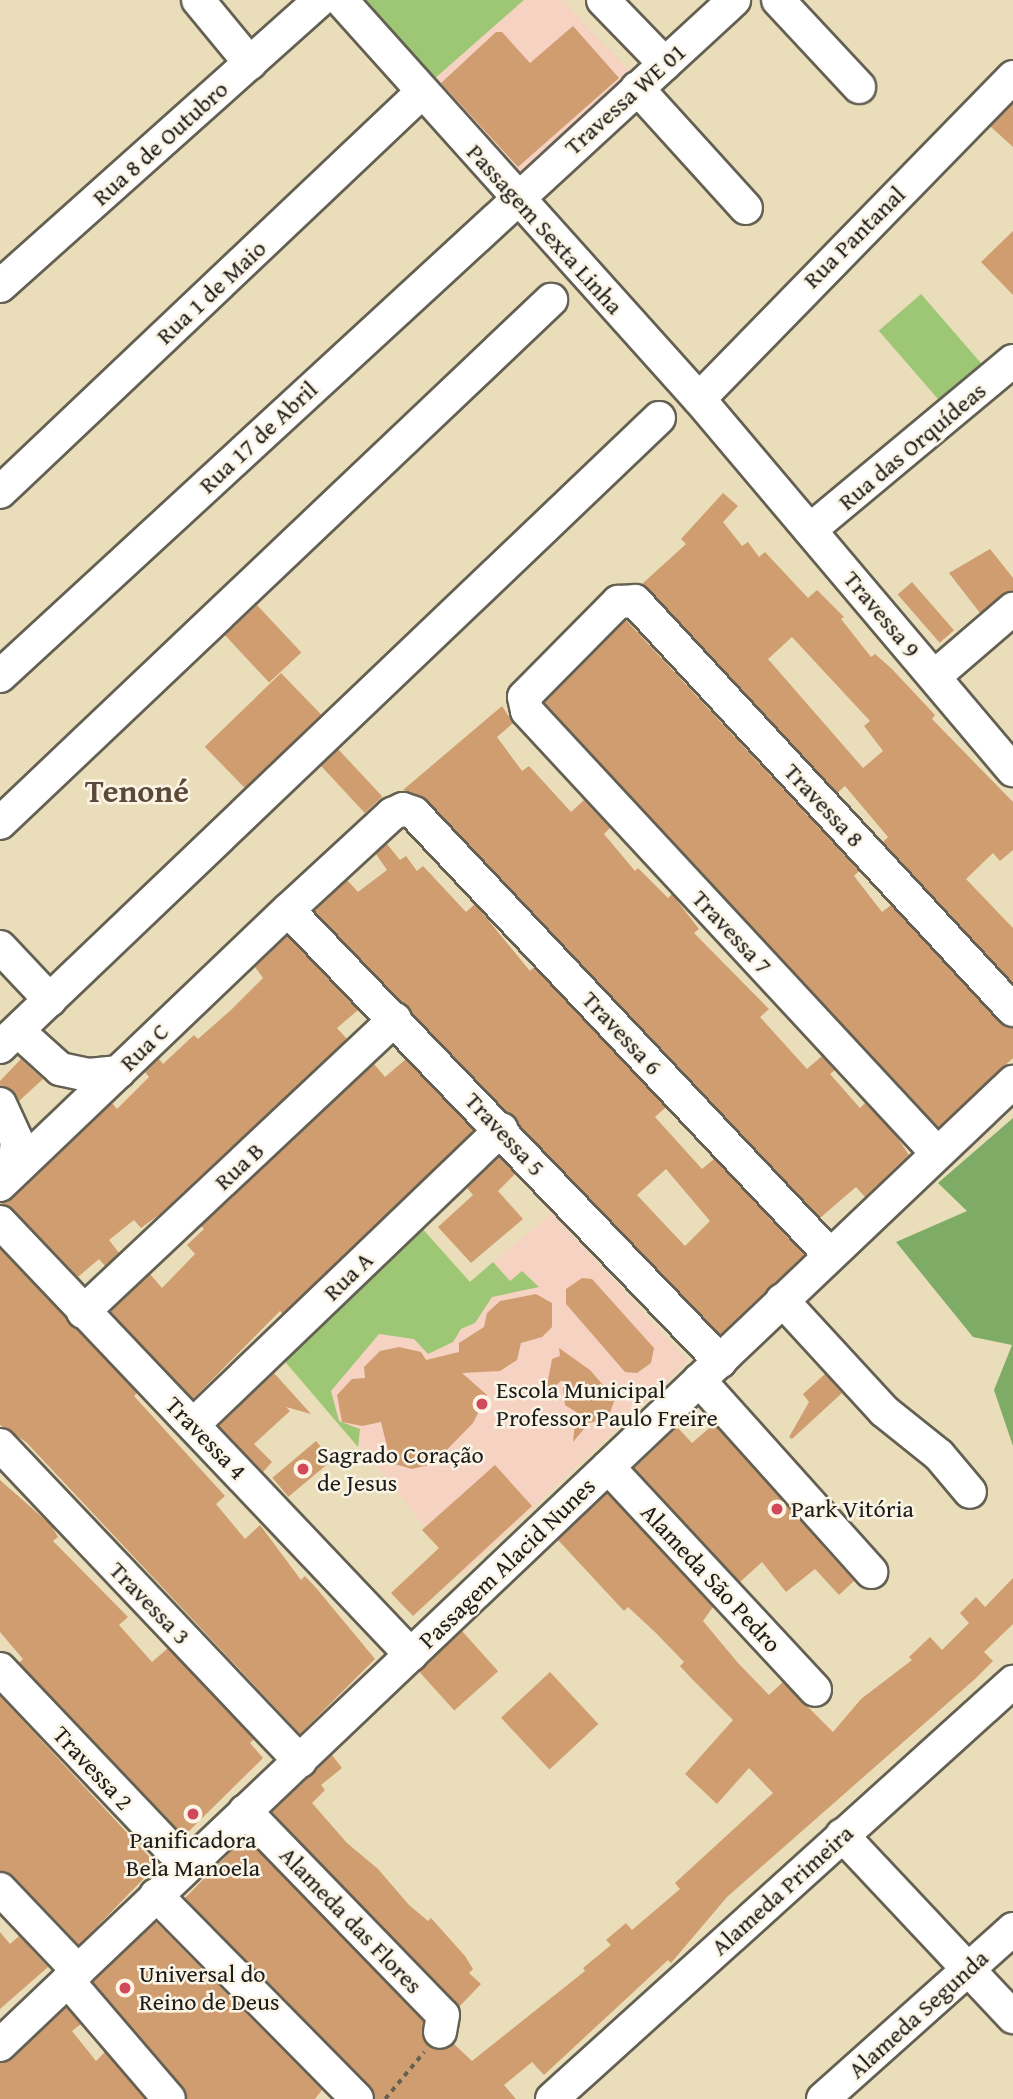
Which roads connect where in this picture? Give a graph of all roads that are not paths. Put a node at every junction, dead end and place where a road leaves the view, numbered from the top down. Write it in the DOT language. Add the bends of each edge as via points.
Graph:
graph roads {
  1 [pos="198,0"];
  2 [pos="320,0"];
  3 [pos="341,0"];
  4 [pos="603,0"];
  5 [pos="734,0"];
  6 [pos="778,0"];
  7 [pos="250,63"];
  8 [pos="665,64"];
  9 [pos="1013,77"];
  10 [pos="859,87"];
  11 [pos="637,88"];
  12 [pos="422,92"];
  13 [pos="516,198"];
  14 [pos="747,208"];
  15 [pos="0,286"];
  16 [pos="551,300"];
  17 [pos="1013,361"];
  18 [pos="699,399"];
  19 [pos="659,418"];
  20 [pos="749,458"];
  21 [pos="0,492"];
  22 [pos="810,530"];
  23 [pos="635,601"];
  24 [pos="1013,609"];
  25 [pos="0,676"];
  26 [pos="935,676"];
  27 [pos="1013,770"];
  28 [pos="0,824"];
  29 [pos="288,910"];
  30 [pos="0,947"];
  31 [pos="50,1000"];
  32 [pos="1013,1010"];
  33 [pos="395,1020"];
  34 [pos="9,1039"];
  35 [pos="119,1072"];
  36 [pos="1013,1082"];
  37 [pos="0,1104"];
  38 [pos="502,1129"];
  39 [pos="937,1153"];
  40 [pos="7,1178"];
  41 [pos="0,1222"];
  42 [pos="829,1254"];
  43 [pos="782,1300"];
  44 [pos="83,1312"];
  45 [pos="710,1370"];
  46 [pos="194,1424"];
  47 [pos="0,1445"];
  48 [pos="608,1466"];
  49 [pos="970,1492"];
  50 [pos="871,1572"];
  51 [pos="411,1655"];
  52 [pos="0,1669"];
  53 [pos="1013,1682"];
  54 [pos="815,1690"];
  55 [pos="300,1760"];
  56 [pos="246,1811"];
  57 [pos="842,1835"];
  58 [pos="187,1866"];
  59 [pos="0,1889"];
  60 [pos="156,1895"];
  61 [pos="1013,1929"];
  62 [pos="968,1969"];
  63 [pos="73,1976"];
  64 [pos="1013,2017"];
  65 [pos="440,2032"];
  66 [pos="0,2045"];
  67 [pos="555,2098"];
  68 [pos="169,2099"];
  69 [pos="357,2099"];
  70 [pos="823,2099"];
  1 -- 7 [label="street"];
  2 -- 7 [label="street, Rua 8 de Outubro"];
  3 -- 12 [label="street, Passagem Sexta Linha"];
  4 -- 8 [label="street"];
  5 -- 8 [label="street, Travessa WE 01"];
  6 -- 10 [label="street"];
  7 -- 15 [label="street, Rua 8 de Outubro"];
  8 -- 11 [label="street, Travessa WE 01"];
  9 -- 18 [label="street, Rua Pantanal" via="841,248"];
  11 -- 13 [label="street, Travessa WE 01"];
  11 -- 14 [label="street"];
  12 -- 13 [label="street, Passagem Sexta Linha"];
  12 -- 21 [label="street, Rua 1 de Maio"];
  13 -- 18 [label="street, Passagem Sexta Linha"];
  13 -- 25 [label="street, Rua 17 de Abril"];
  16 -- 28 [label="street"];
  17 -- 22 [label="street, Rua das Orquídeas"];
  18 -- 20 [label="street, Passagem Sexta Linha"];
  19 -- 31 [label="street"];
  20 -- 22 [label="street, Travessa 9"];
  22 -- 26 [label="street, Travessa 9"];
  23 -- 32 [label="street, Travessa 8"];
  23 -- 39 [label="street, Travessa 7" via="618,603 524,697 527,712"];
  24 -- 26 [label="street"];
  26 -- 27 [label="street, Travessa 9"];
  29 -- 33 [label="street, Travessa 5"];
  29 -- 35 [label="street, Rua C"];
  29 -- 42 [label="street, Travessa 6" via="392,814 403,809 414,813"];
  30 -- 31 [label="street"];
  31 -- 34 [label="street"];
  33 -- 38 [label="street, Travessa 5"];
  33 -- 44 [label="street, Rua B"];
  34 -- 35 [label="street" via="60,1069 89,1075"];
  35 -- 40 [label="street, Rua C"];
  36 -- 39 [label="street, Passagem Alacid Nunes"];
  37 -- 40 [label="street" via="17,1141"];
  38 -- 45 [label="street, Travessa 5"];
  38 -- 46 [label="street, Rua A"];
  39 -- 42 [label="street, Passagem Alacid Nunes"];
  41 -- 44 [label="street, Travessa 4"];
  42 -- 43 [label="street, Passagem Alacid Nunes"];
  43 -- 45 [label="street, Passagem Alacid Nunes"];
  43 -- 49 [label="street" via="884,1411 939,1455"];
  44 -- 46 [label="street, Travessa 4"];
  45 -- 48 [label="street, Passagem Alacid Nunes"];
  45 -- 50 [label="street, Travessa 5"];
  46 -- 51 [label="street, Travessa 4"];
  47 -- 55 [label="street, Travessa 3"];
  48 -- 51 [label="street, Passagem Alacid Nunes"];
  48 -- 54 [label="street, Alameda São Pedro"];
  51 -- 55 [label="street, Passagem Alacid Nunes"];
  52 -- 58 [label="street, Travessa 2"];
  53 -- 57 [label="street, Alameda Primeira"];
  55 -- 56 [label="street, Passagem Alacid Nunes"];
  56 -- 58 [label="street, Passagem Alacid Nunes"];
  56 -- 65 [label="street, Alameda das Flores" via="443,2015"];
  57 -- 62 [label="street"];
  57 -- 67 [label="street, Alameda Primeira"];
  58 -- 60 [label="street, Passagem Alacid Nunes"];
  59 -- 63 [label="street"];
  60 -- 63 [label="street, Passagem Alacid Nunes"];
  60 -- 69 [label="street"];
  61 -- 62 [label="street, Alameda Segunda"];
  62 -- 64 [label="street"];
  62 -- 70 [label="street, Alameda Segunda"];
  63 -- 66 [label="street, Passagem Alacid Nunes"];
  63 -- 68 [label="street"];
}
